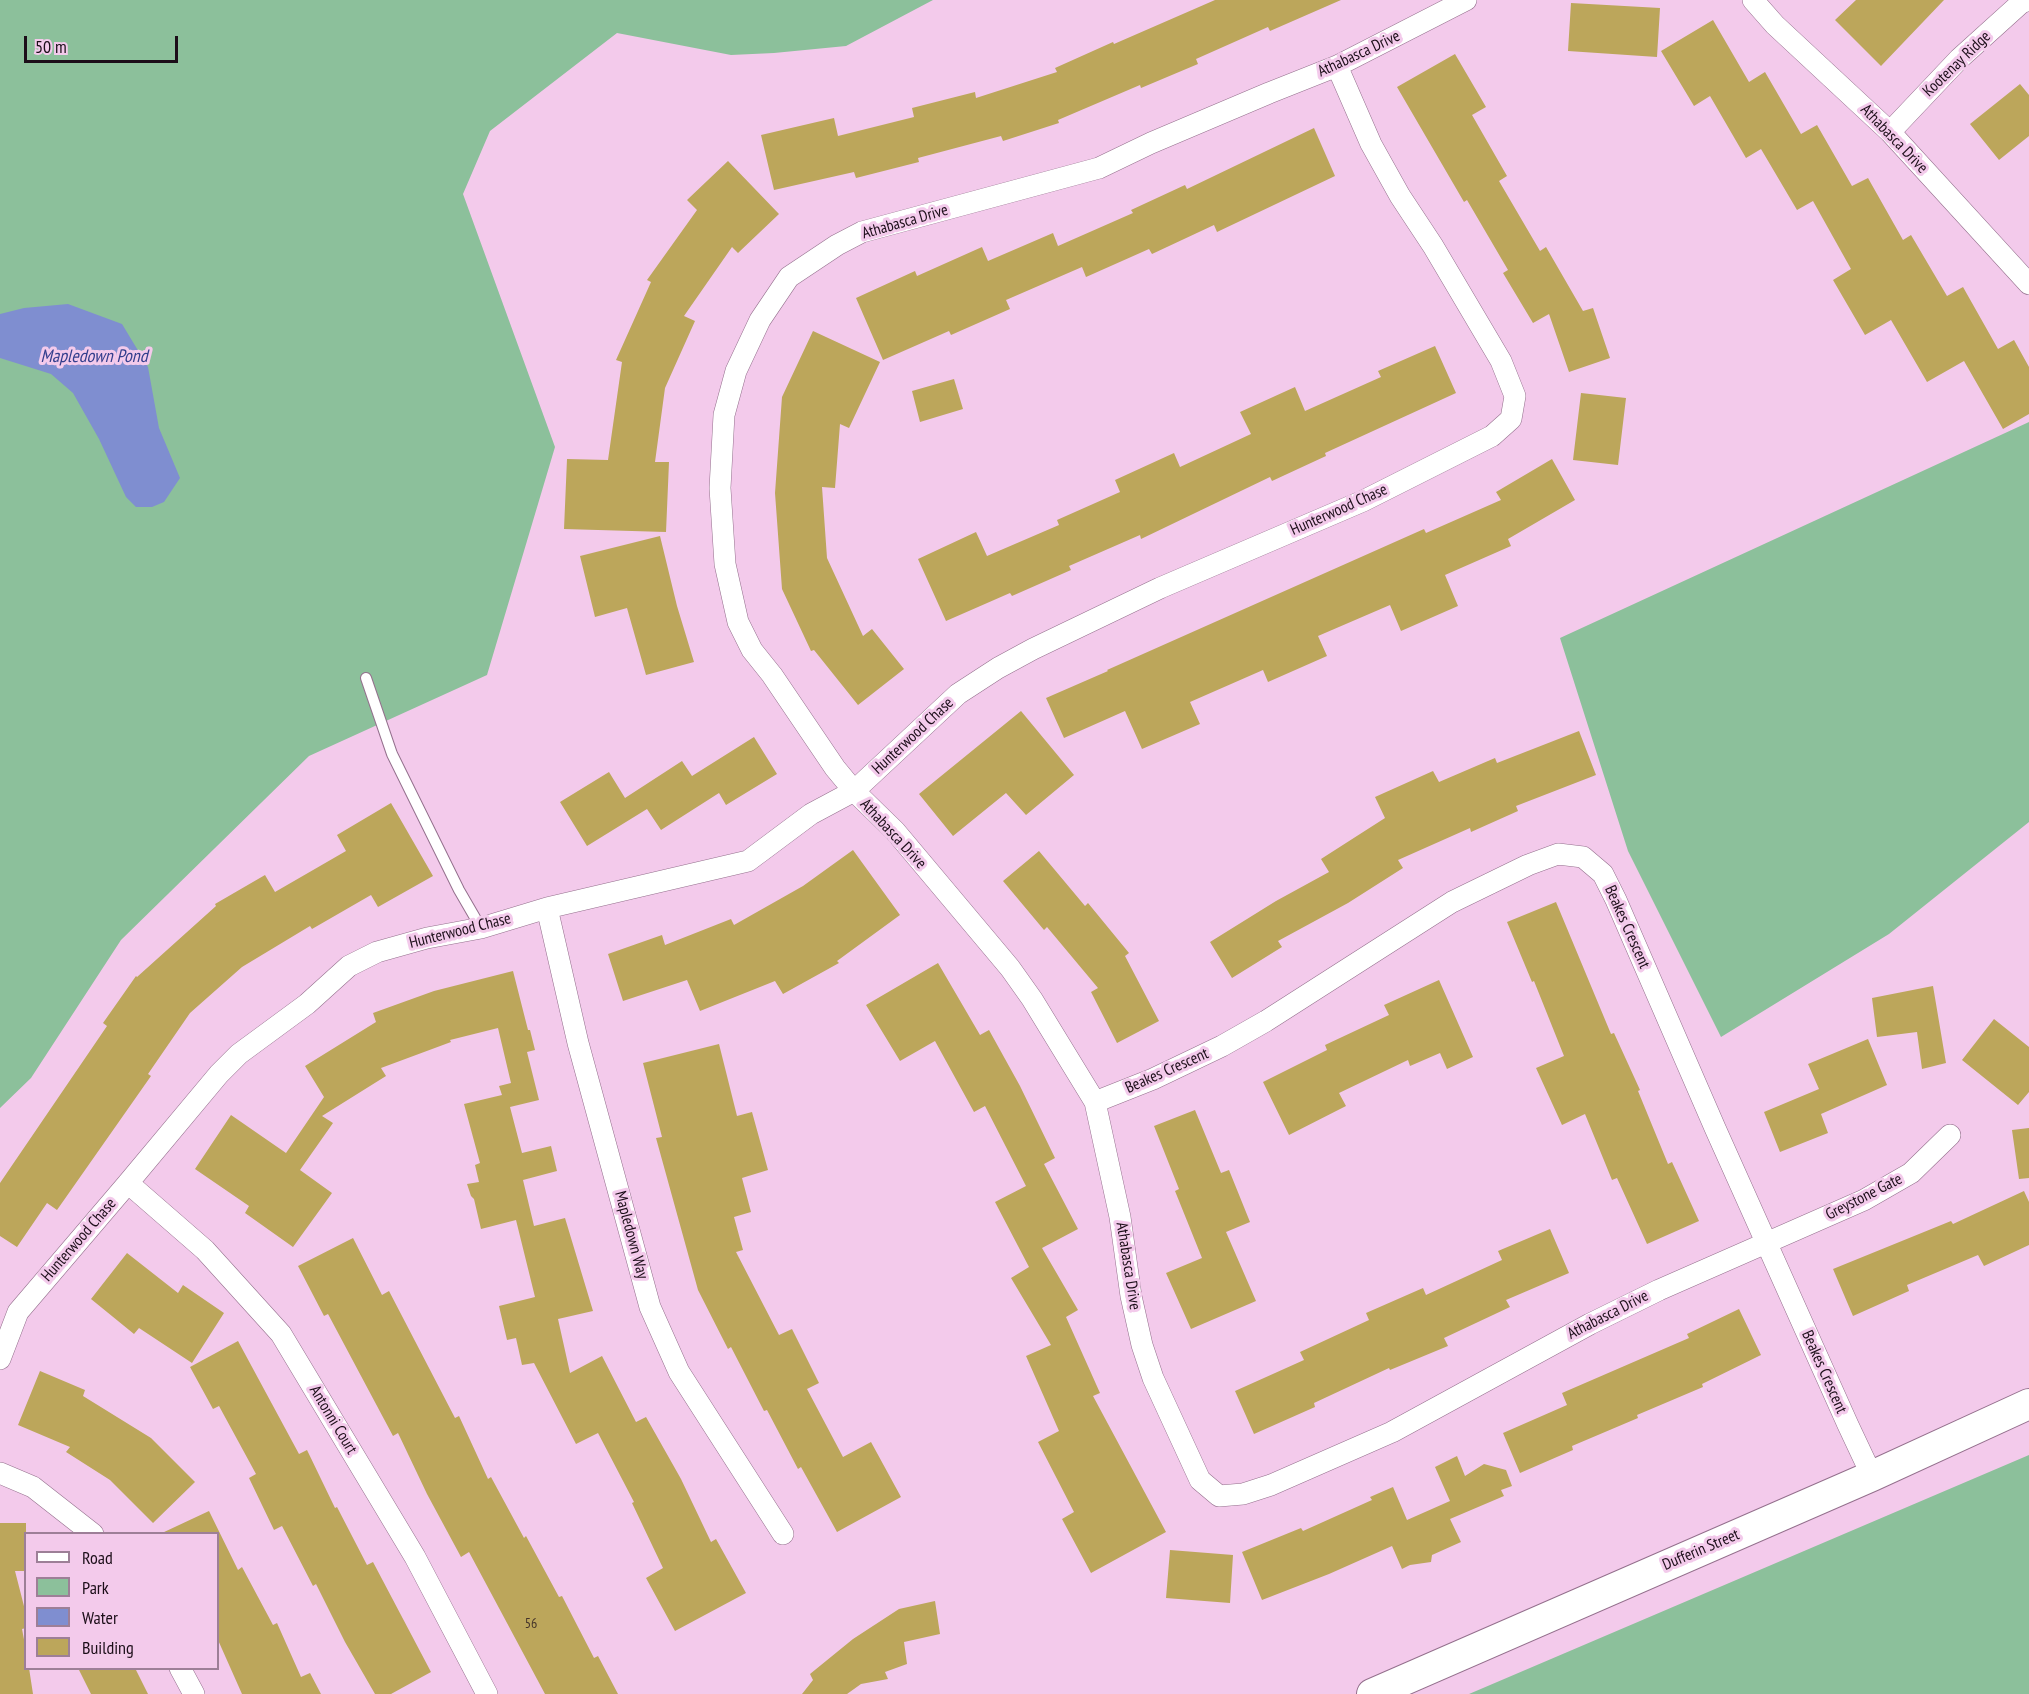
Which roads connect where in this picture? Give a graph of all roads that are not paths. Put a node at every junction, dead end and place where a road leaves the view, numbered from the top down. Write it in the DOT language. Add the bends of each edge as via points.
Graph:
graph roads {
  1 [pos="1466,0"];
  2 [pos="1753,0"];
  3 [pos="2029,0"];
  4 [pos="1337,66"];
  5 [pos="1890,132"];
  6 [pos="2029,284"];
  7 [pos="366,678"];
  8 [pos="854,791"];
  9 [pos="547,908"];
  10 [pos="481,928"];
  11 [pos="1095,1102"];
  12 [pos="1950,1135"];
  13 [pos="128,1184"];
  14 [pos="1767,1244"];
  15 [pos="0,1359"];
  16 [pos="2029,1404"];
  17 [pos="0,1473"];
  18 [pos="1872,1476"];
  19 [pos="92,1532"];
  20 [pos="783,1534"];
  21 [pos="181,1670"];
  22 [pos="194,1694"];
  23 [pos="487,1694"];
  24 [pos="1372,1694"];
  1 -- 4 [label="street, Athabasca Drive"];
  2 -- 5 [label="street, Athabasca Drive" via="1774,25"];
  3 -- 5 [label="street, Kootenay Ridge" via="1959,59"];
  4 -- 8 [label="street, Athabasca Drive" via="1194,124 1099,168 862,232 789,277 760,321 736,370 724,415 720,488 725,564 738,622 752,650"];
  4 -- 8 [label="street, Hunterwood Chase" via="1371,144 1501,361 1515,396 1510,419 1492,436 1363,501 1160,588 998,668 958,694"];
  5 -- 6 [label="street, Athabasca Drive"];
  7 -- 10 [label="lane" via="392,754"];
  8 -- 9 [label="street, Hunterwood Chase" via="811,814 748,861"];
  8 -- 11 [label="street, Athabasca Drive" via="895,831 1010,968"];
  9 -- 10 [label="street, Hunterwood Chase"];
  9 -- 20 [label="street, Mapledown Way" via="578,1043 650,1307 679,1372"];
  10 -- 13 [label="street, Hunterwood Chase" via="377,952 349,966 307,1004 239,1054"];
  11 -- 14 [label="street, Beakes Crescent" via="1153,1080 1222,1046 1452,902 1558,854 1583,857 1603,874 1617,900"];
  11 -- 14 [label="street, Athabasca Drive" via="1142,1345 1200,1480 1219,1496 1243,1494 1271,1485 1392,1432 1600,1319"];
  12 -- 14 [label="street, Greystone Gate" via="1911,1173 1864,1200"];
  13 -- 15 [label="street, Hunterwood Chase" via="18,1312"];
  13 -- 23 [label="street, Antonni Court" via="205,1250 281,1334 415,1557"];
  14 -- 18 [label="street, Beakes Crescent"];
  16 -- 18 [label="main road, Dufferin Street"];
  17 -- 19 [label="street" via="33,1487"];
  18 -- 24 [label="main road, Dufferin Street"];
  21 -- 22 [label="street"];
}
